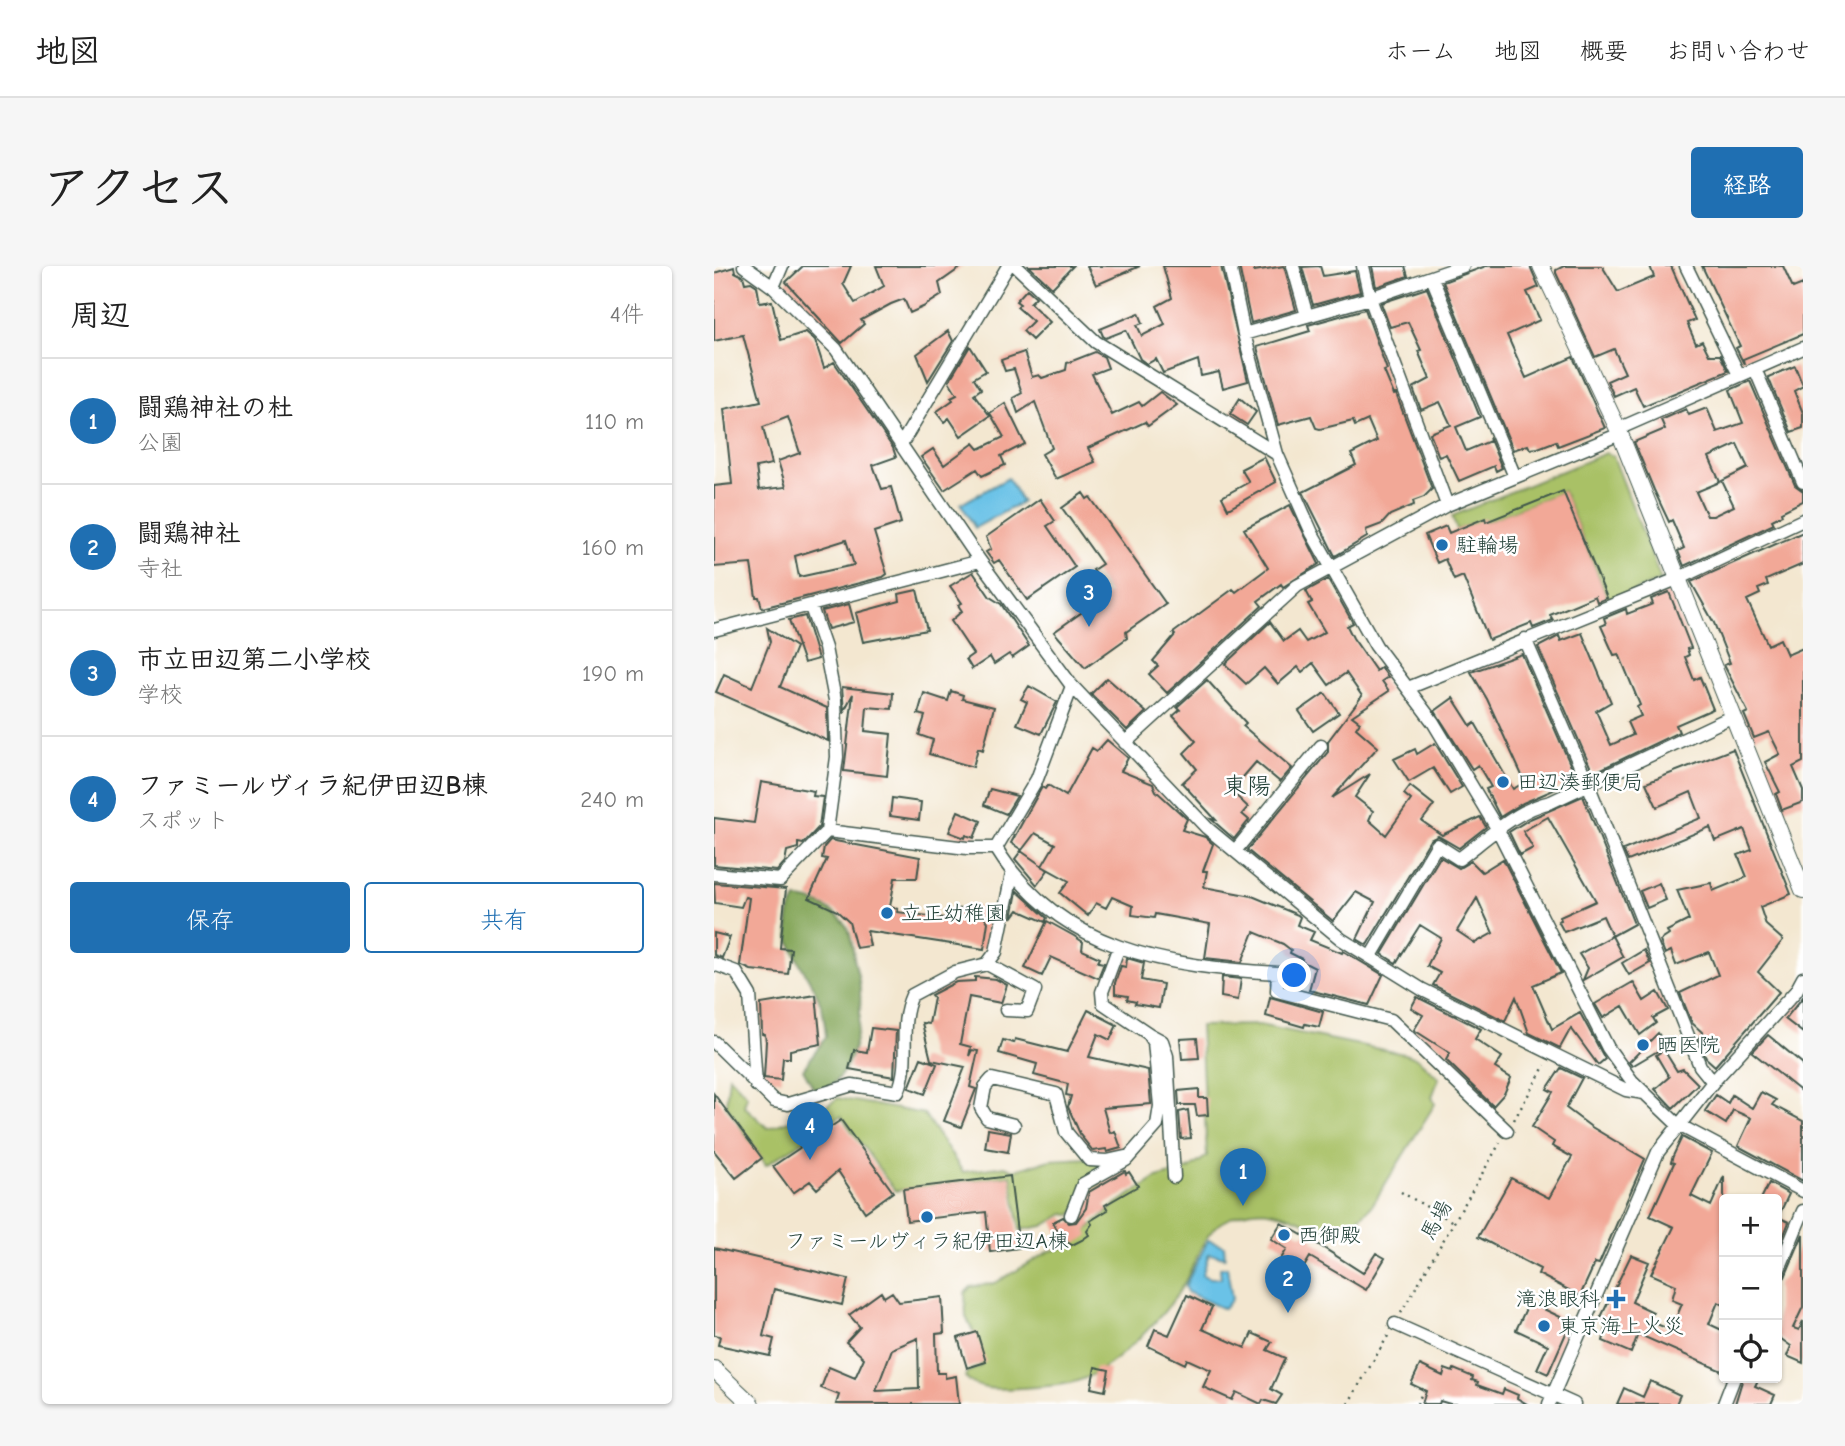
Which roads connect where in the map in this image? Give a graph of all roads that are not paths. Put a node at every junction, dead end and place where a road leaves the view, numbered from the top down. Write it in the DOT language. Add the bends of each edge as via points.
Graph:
graph roads {
  1 [pos="744,266"];
  2 [pos="782,266"];
  3 [pos="1008,266"];
  4 [pos="1016,266"];
  5 [pos="1230,266"];
  6 [pos="1293,266"];
  7 [pos="1363,266"];
  8 [pos="1463,266"];
  9 [pos="1541,266"];
  10 [pos="1686,266"];
  11 [pos="1432,278"];
  12 [pos="773,287"];
  13 [pos="1370,298"];
  14 [pos="1307,316"];
  15 [pos="1244,334"];
  16 [pos="1803,348"];
  17 [pos="1755,369"];
  18 [pos="1739,375"];
  19 [pos="1619,432"];
  20 [pos="902,443"];
  21 [pos="1277,454"];
  22 [pos="1515,477"];
  23 [pos="1803,482"];
  24 [pos="1447,505"];
  25 [pos="1803,520"];
  26 [pos="979,561"];
  27 [pos="1333,569"];
  28 [pos="1676,579"];
  29 [pos="811,607"];
  30 [pos="714,630"];
  31 [pos="1525,639"];
  32 [pos="1072,686"];
  33 [pos="1408,688"];
  34 [pos="1731,717"];
  35 [pos="1125,743"];
  36 [pos="1321,746"];
  37 [pos="1588,784"];
  38 [pos="1498,830"];
  39 [pos="827,831"];
  40 [pos="996,848"];
  41 [pos="1235,851"];
  42 [pos="714,874"];
  43 [pos="1012,874"];
  44 [pos="1803,890"];
  45 [pos="1118,949"];
  46 [pos="1371,956"];
  47 [pos="714,964"];
  48 [pos="987,964"];
  49 [pos="1803,978"];
  50 [pos="1799,994"];
  51 [pos="1006,1010"];
  52 [pos="1149,1034"];
  53 [pos="714,1042"];
  54 [pos="1713,1082"];
  55 [pos="756,1084"];
  56 [pos="1644,1093"];
  57 [pos="1014,1125"];
  58 [pos="1677,1125"];
  59 [pos="1507,1131"];
  60 [pos="1129,1156"];
  61 [pos="1174,1177"];
  62 [pos="1803,1191"];
  63 [pos="1803,1210"];
  64 [pos="1071,1215"];
  65 [pos="1782,1262"];
  66 [pos="1395,1324"];
  67 [pos="714,1369"];
  68 [pos="1732,1383"];
  69 [pos="1550,1399"];
  70 [pos="751,1404"];
  71 [pos="1574,1404"];
  72 [pos="1724,1404"];
  1 -- 12 [label="street"];
  2 -- 12 [label="street"];
  3 -- 20 [label="street"];
  4 -- 21 [label="street" via="1096,342"];
  5 -- 15 [label="street"];
  6 -- 14 [label="street"];
  7 -- 13 [label="street"];
  8 -- 11 [label="street"];
  9 -- 19 [label="street"];
  10 -- 18 [label="street"];
  11 -- 13 [label="street"];
  11 -- 22 [label="street"];
  12 -- 20 [label="street" via="836,349"];
  13 -- 14 [label="street"];
  13 -- 24 [label="street"];
  14 -- 15 [label="street"];
  15 -- 21 [label="street"];
  16 -- 17 [label="street"];
  17 -- 18 [label="street"];
  17 -- 23 [label="street"];
  18 -- 19 [label="street"];
  19 -- 22 [label="street"];
  19 -- 28 [label="street"];
  20 -- 26 [label="street"];
  21 -- 27 [label="street"];
  22 -- 24 [label="street"];
  24 -- 27 [label="street"];
  25 -- 28 [label="street"];
  26 -- 29 [label="street"];
  26 -- 32 [label="street"];
  27 -- 33 [label="street" via="1376,646"];
  27 -- 35 [label="street" via="1297,586"];
  28 -- 31 [label="street"];
  28 -- 34 [label="street"];
  29 -- 30 [label="street"];
  29 -- 39 [label="street" via="825,648 837,715 837,757"];
  31 -- 33 [label="street"];
  31 -- 37 [label="street"];
  32 -- 35 [label="street"];
  32 -- 40 [label="street" via="1037,779"];
  33 -- 38 [label="street"];
  34 -- 37 [label="street"];
  34 -- 44 [label="street"];
  35 -- 41 [label="street"];
  36 -- 41 [label="street"];
  37 -- 38 [label="street"];
  37 -- 54 [label="street" via="1700,1066"];
  38 -- 46 [label="street" via="1459,859 1437,845"];
  38 -- 56 [label="street" via="1608,1048"];
  39 -- 40 [label="street"];
  39 -- 42 [label="street" via="780,880"];
  40 -- 43 [label="street"];
  41 -- 46 [label="street" via="1341,939"];
  43 -- 45 [label="street" via="1069,924"];
  43 -- 48 [label="street" via="996,952"];
  45 -- 52 [label="street" via="1102,992 1103,1003"];
  45 -- 59 [label="street" via="1236,971 1278,973 1276,991 1391,1020"];
  46 -- 56 [label="street" via="1423,990 1626,1090"];
  47 -- 55 [label="street" via="736,972 750,995"];
  48 -- 51 [label="street" via="1035,990 1027,1011"];
  48 -- 55 [label="street" via="955,972 912,995 902,1026 907,1065 898,1092 852,1085 788,1104 774,1101"];
  49 -- 50 [label="street"];
  50 -- 54 [label="street"];
  52 -- 60 [label="street" via="1154,1042 1160,1106 1157,1125"];
  52 -- 61 [label="street" via="1162,1041 1167,1056"];
  53 -- 55 [label="street"];
  54 -- 58 [label="street"];
  56 -- 58 [label="street"];
  57 -- 60 [label="street" via="987,1118 981,1108 985,1087 992,1079 1056,1094 1066,1132 1089,1160"];
  58 -- 62 [label="street"];
  58 -- 69 [label="street" via="1658,1152"];
  60 -- 64 [label="street" via="1083,1184"];
  63 -- 65 [label="street"];
  66 -- 69 [label="street"];
  67 -- 70 [label="street"];
  68 -- 72 [label="street"];
  69 -- 71 [label="street"];
}
